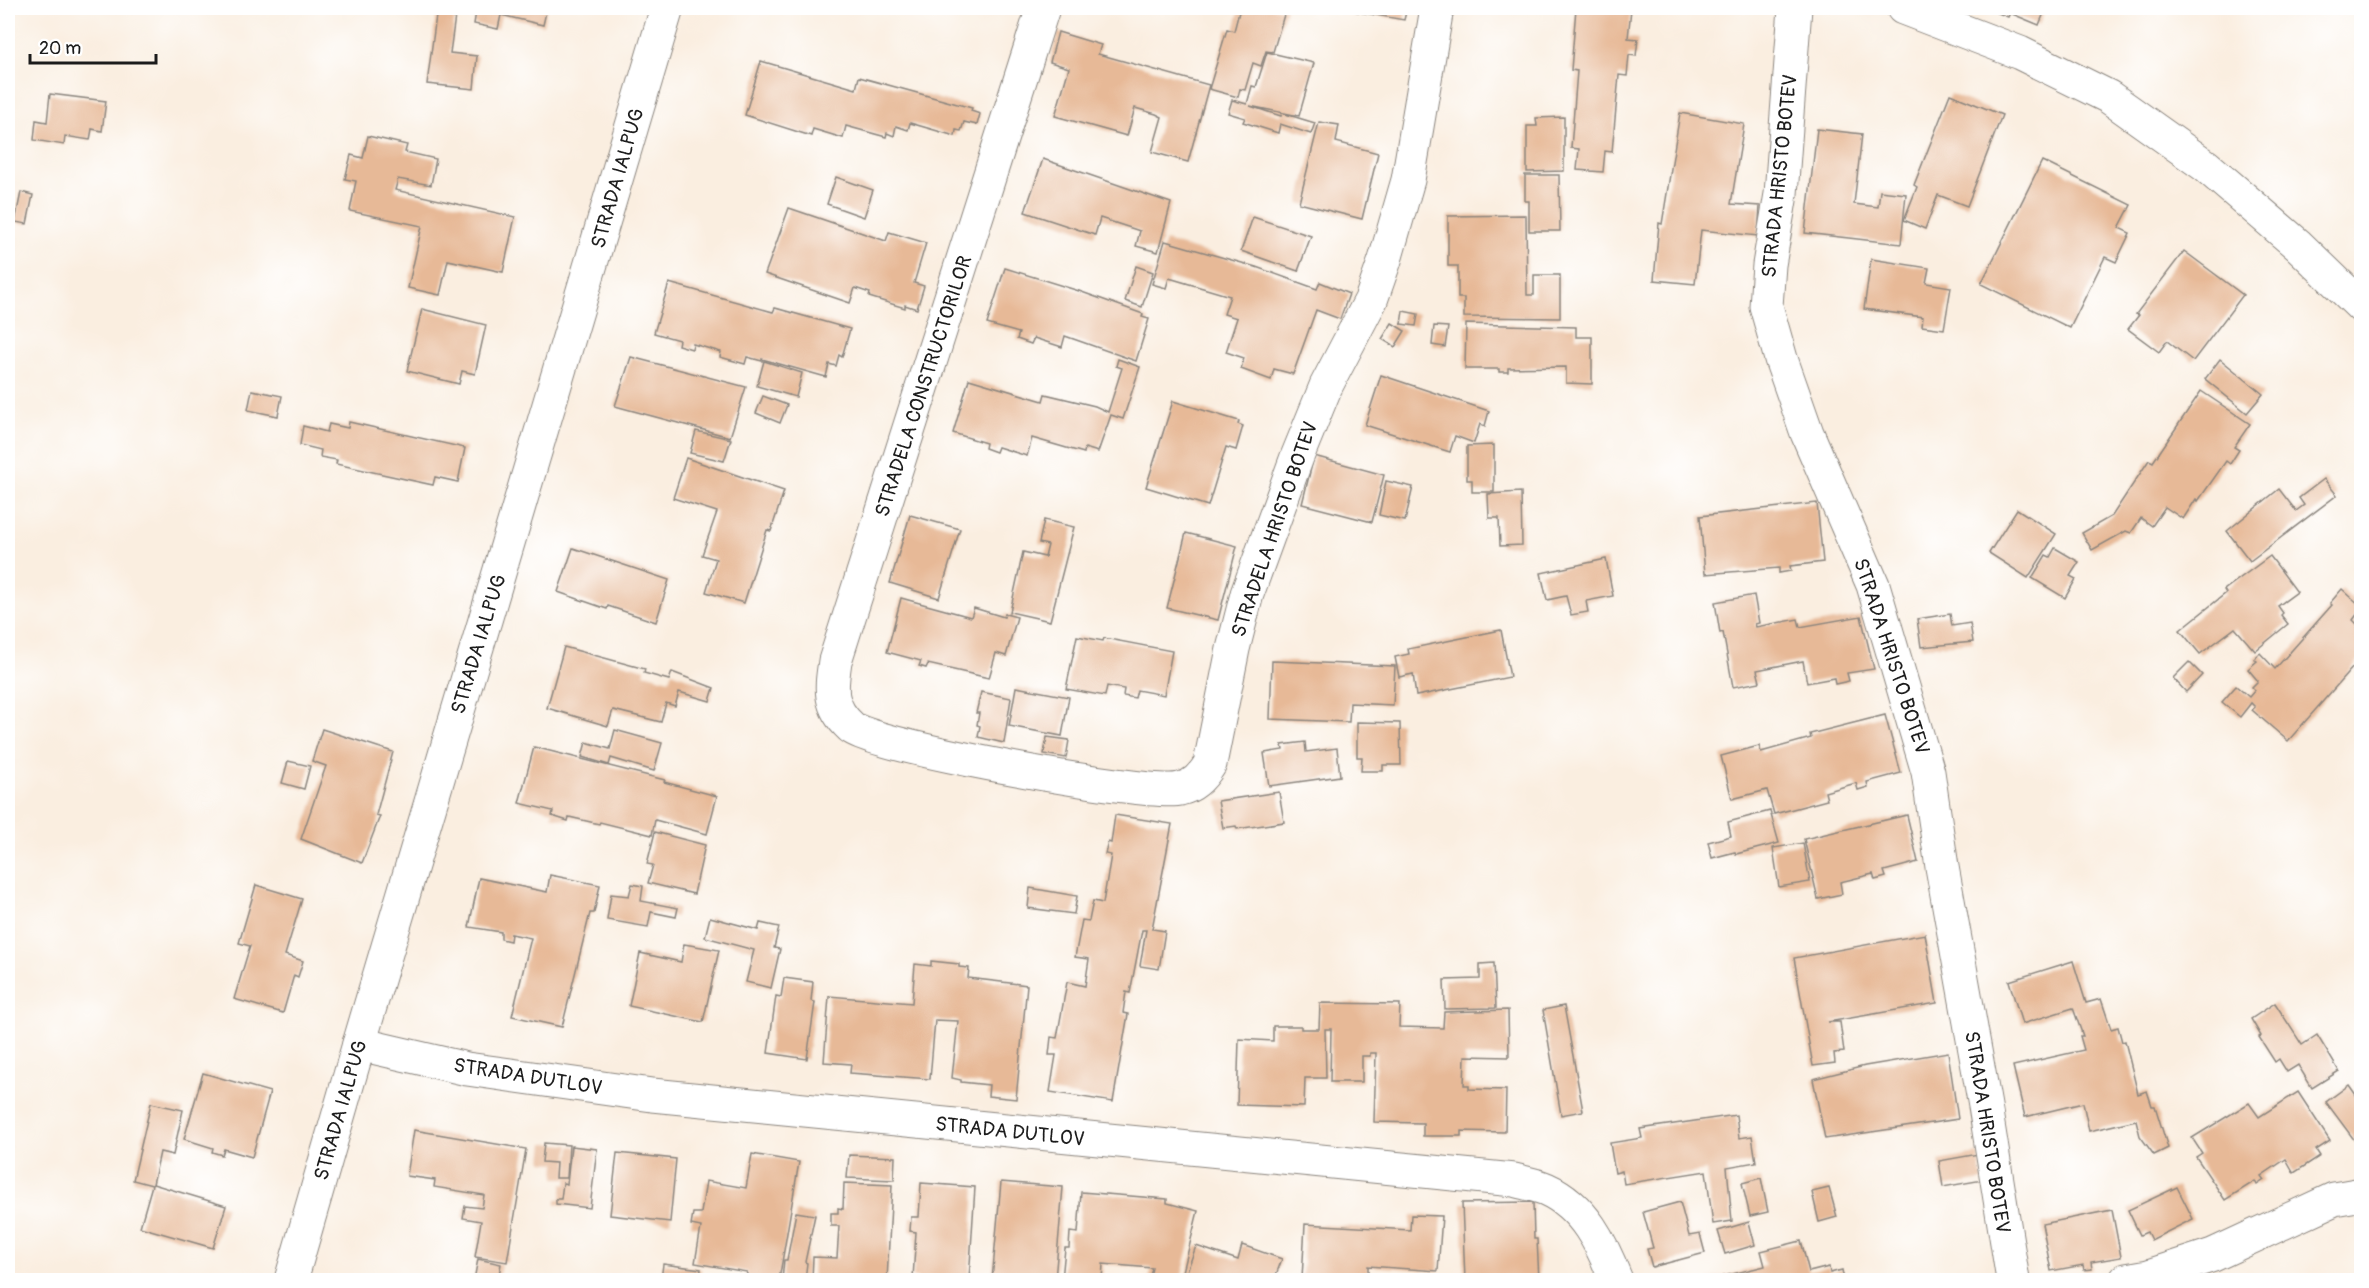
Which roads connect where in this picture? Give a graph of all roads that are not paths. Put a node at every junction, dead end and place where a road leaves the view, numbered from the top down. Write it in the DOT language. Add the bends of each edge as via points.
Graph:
graph roads {
  1 [pos="667,8"];
  2 [pos="1043,8"];
  3 [pos="1437,8"];
  4 [pos="1795,8"];
  5 [pos="1904,8"];
  6 [pos="2360,303"];
  7 [pos="884,740"];
  8 [pos="359,1044"];
  9 [pos="2361,1194"];
  10 [pos="291,1281"];
  11 [pos="1616,1281"];
  12 [pos="2013,1281"];
  13 [pos="2126,1281"];
  1 -- 8 [label="street, STRADA IALPUG"];
  2 -- 7 [label="street, STRADELA CONSTRUCTORILOR" via="835,661 830,691 839,714 853,729"];
  3 -- 7 [label="street, STRADELA HRISTO BOTEV" via="1408,180 1385,260 1371,300 1322,396 1247,594 1210,764 1203,776 1178,790 1159,790 1078,780"];
  4 -- 12 [label="street, STRADA HRISTO BOTEV" via="1767,306 1780,359 1807,434 1873,585 1928,772"];
  5 -- 6 [label="street" via="2019,53 2109,97 2206,166"];
  8 -- 10 [label="street, STRADA IALPUG"];
  8 -- 11 [label="street, STRADA DUTLOV" via="467,1068 652,1095 1514,1180 1545,1189 1569,1202 1604,1248"];
  9 -- 13 [label="street" via="2334,1199 2213,1255"];
}
